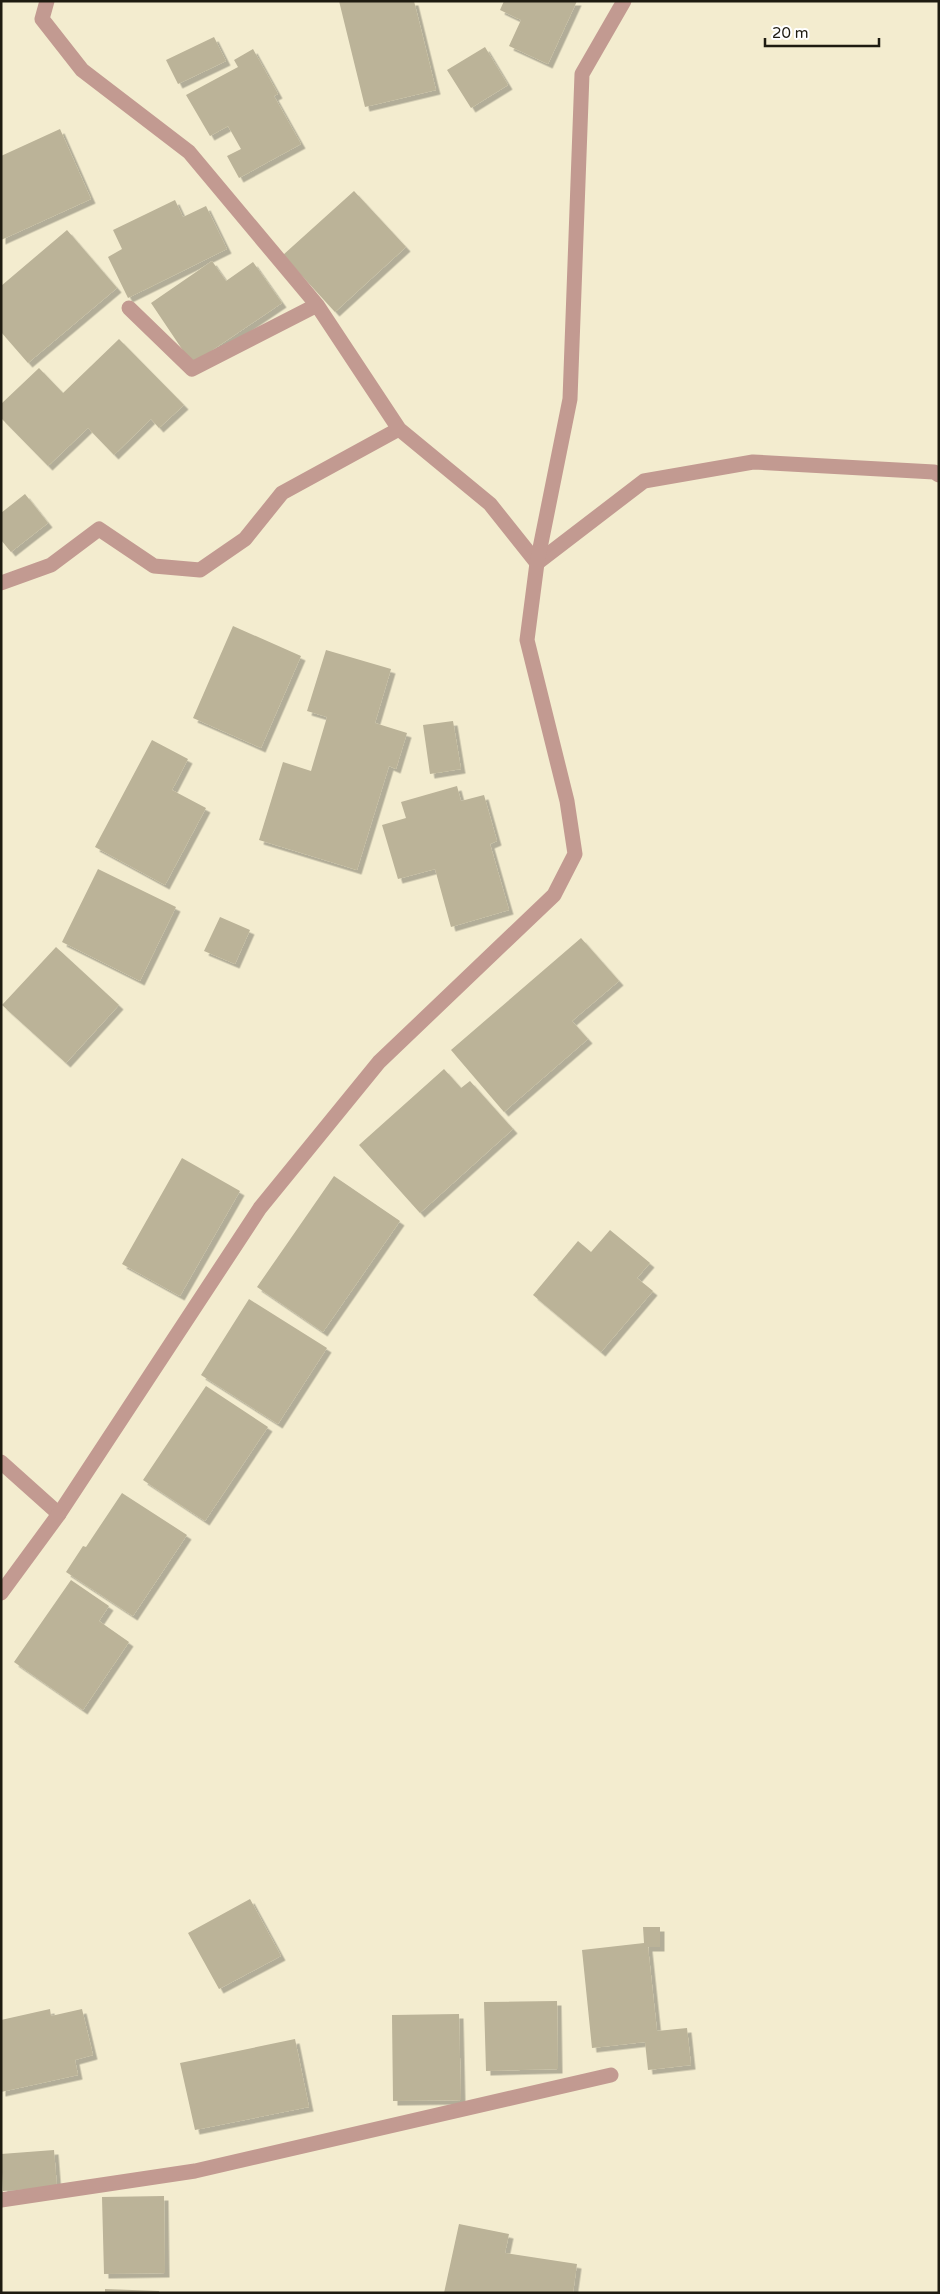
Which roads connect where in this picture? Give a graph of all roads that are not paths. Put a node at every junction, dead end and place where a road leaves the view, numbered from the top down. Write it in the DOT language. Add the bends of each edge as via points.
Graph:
graph roads {
  1 [pos="47,1"];
  2 [pos="624,1"];
  3 [pos="317,305"];
  4 [pos="128,308"];
  5 [pos="399,429"];
  6 [pos="939,475"];
  7 [pos="537,564"];
  8 [pos="1,583"];
  9 [pos="1,1462"];
  10 [pos="59,1514"];
  11 [pos="1,1593"];
  12 [pos="611,2075"];
  13 [pos="1,2200"];
  1 -- 3 [label="street" via="42,19 82,70 189,152"];
  2 -- 7 [label="street" via="582,74 570,399"];
  3 -- 4 [label="street" via="192,369"];
  3 -- 5 [label="street"];
  5 -- 7 [label="street" via="490,504"];
  5 -- 8 [label="street" via="282,493 245,539 200,570 154,566 99,529 51,565"];
  6 -- 7 [label="street" via="934,472 753,462 644,481"];
  7 -- 10 [label="street" via="528,640 566,801 575,854 554,895 379,1062 260,1208"];
  9 -- 10 [label="street"];
  10 -- 11 [label="street"];
  12 -- 13 [label="street" via="195,2171"];
}
